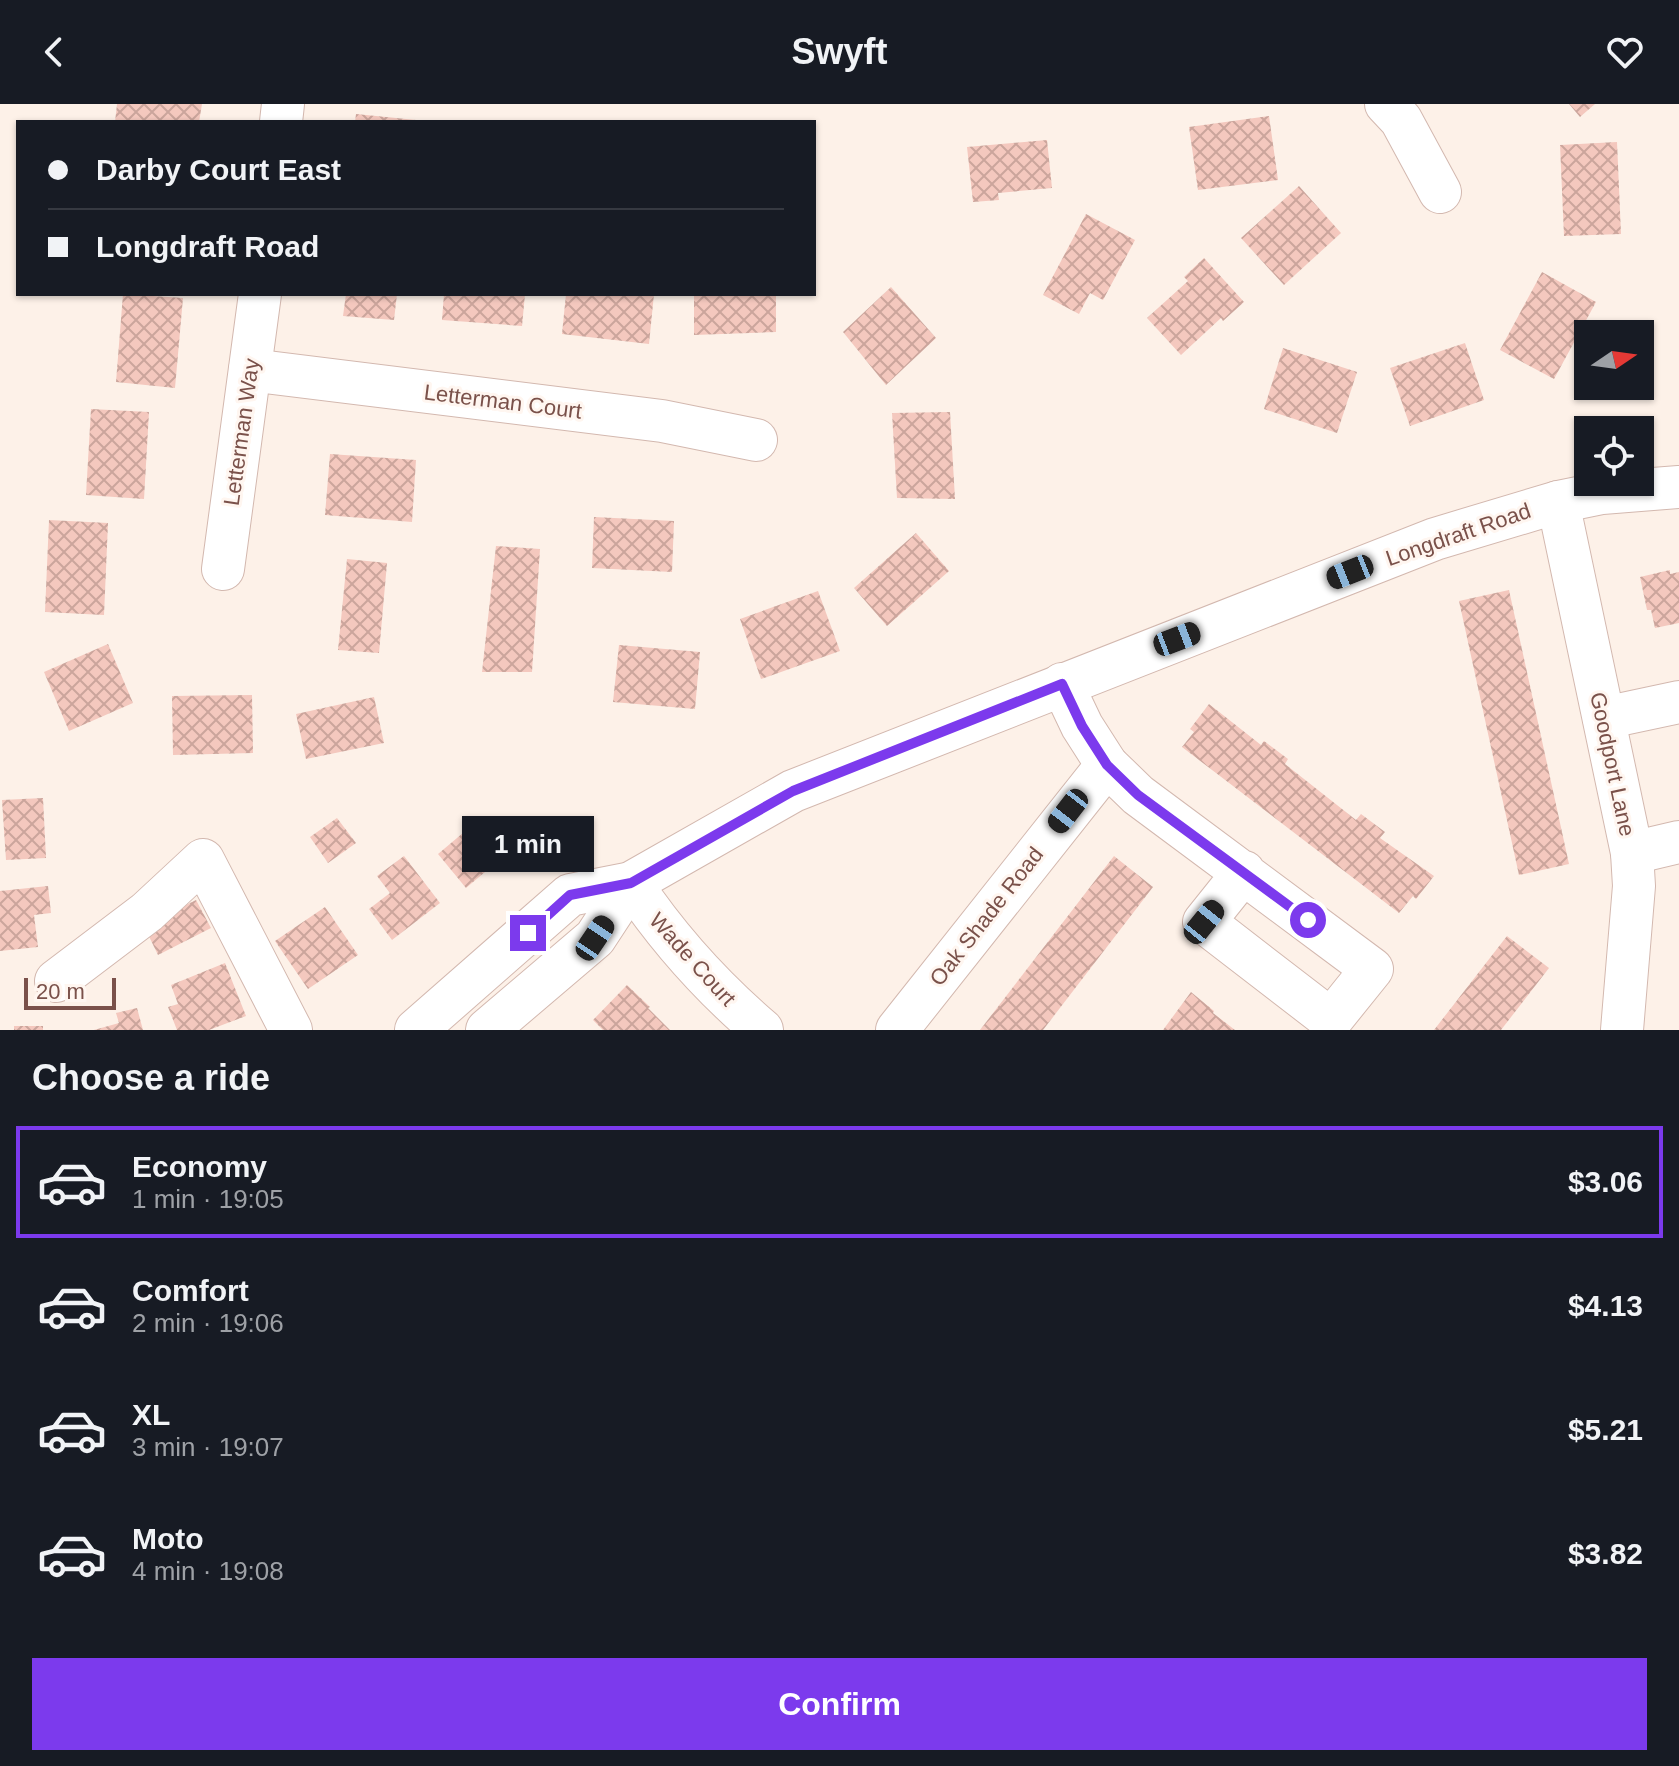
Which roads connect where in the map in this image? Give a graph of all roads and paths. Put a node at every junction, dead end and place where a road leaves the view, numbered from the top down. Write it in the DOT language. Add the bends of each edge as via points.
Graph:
graph roads {
  1 [pos="1386,104"];
  2 [pos="1440,192"];
  3 [pos="260,296"];
  4 [pos="250,370"];
  5 [pos="756,440"];
  6 [pos="1679,487"];
  7 [pos="1558,502"];
  8 [pos="223,569"];
  9 [pos="1062,684"];
  10 [pos="1679,702"];
  11 [pos="1604,718"];
  12 [pos="1107,765"];
  13 [pos="1679,842"];
  14 [pos="1632,853"];
  15 [pos="1244,872"];
  16 [pos="631,883"];
  17 [pos="56,981"];
  18 [pos="291,1030"];
  19 [pos="416,1030"];
  20 [pos="487,1030"];
  21 [pos="762,1030"];
  22 [pos="897,1030"];
  23 [pos="1622,1030"];
  1 -- 2 [label="street" via="1401,120"];
  3 -- 4 [label="street, Letterman Way"];
  4 -- 5 [label="street, Letterman Court" via="662,421"];
  4 -- 8 [label="street, Letterman Way"];
  6 -- 7 [label="street, Longdraft Road"];
  7 -- 9 [label="street, Longdraft Road" via="1435,539"];
  7 -- 11 [label="street, Goodport Lane"];
  9 -- 12 [label="street"];
  9 -- 16 [label="street, Longdraft Road" via="793,791"];
  10 -- 11 [label="street"];
  11 -- 14 [label="street, Goodport Lane"];
  12 -- 15 [label="street" via="1138,795"];
  12 -- 22 [label="street, Oak Shade Road"];
  13 -- 14 [label="street"];
  14 -- 23 [label="street, Goodport Lane"];
  16 -- 19 [label="street, Longdraft Road" via="570,895"];
  16 -- 20 [label="street, Longdraft Road" via="595,938"];
  16 -- 21 [label="street, Wade Court" via="653,915"];
  17 -- 18 [label="street" via="147,912 203,860"];
}
